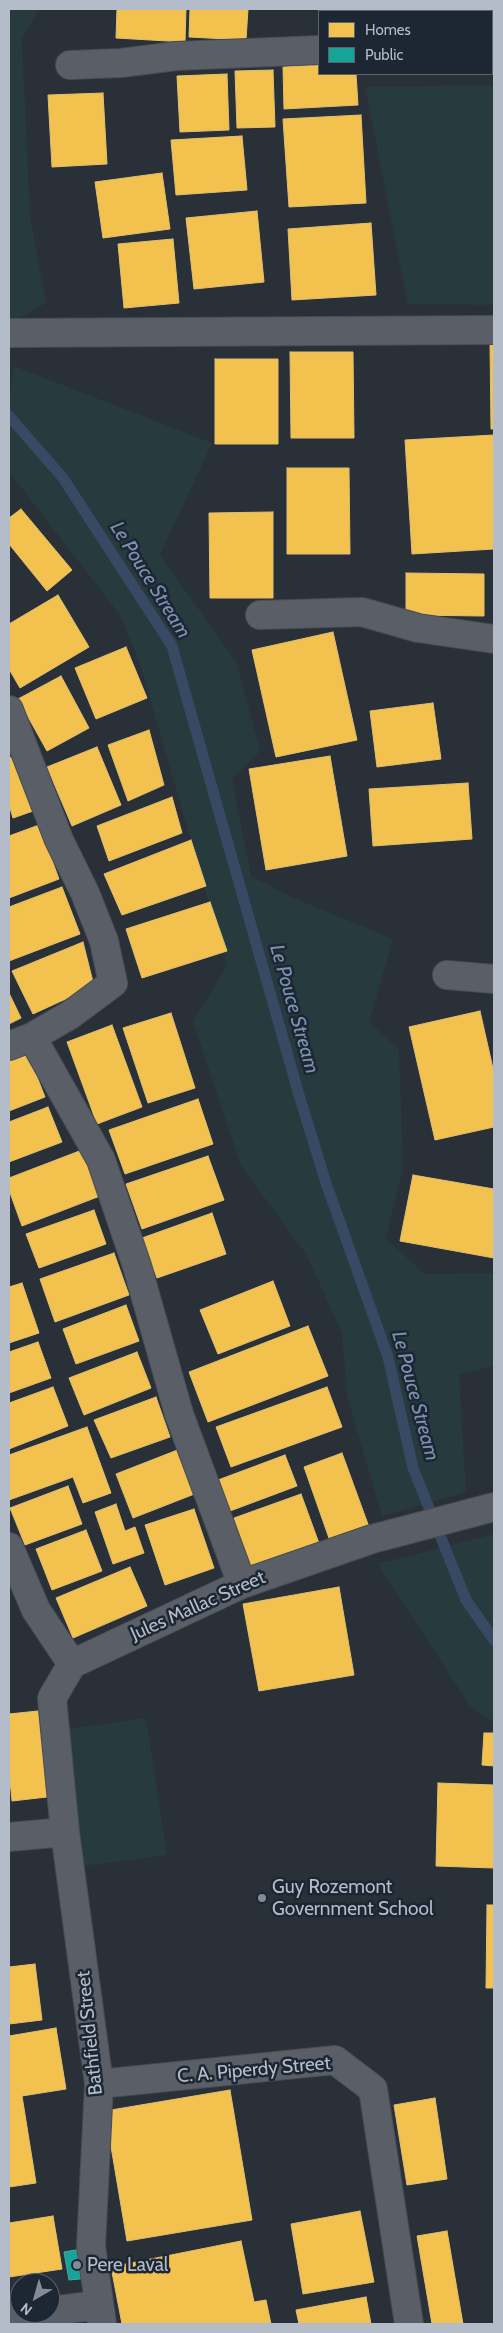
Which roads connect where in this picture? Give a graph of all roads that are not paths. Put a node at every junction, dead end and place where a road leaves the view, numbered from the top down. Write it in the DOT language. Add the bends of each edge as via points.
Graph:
graph roads {
  1 [pos="318,50"];
  2 [pos="70,65"];
  3 [pos="494,330"];
  4 [pos="9,333"];
  5 [pos="260,615"];
  6 [pos="494,638"];
  7 [pos="9,710"];
  8 [pos="447,975"];
  9 [pos="494,979"];
  10 [pos="20,1042"];
  11 [pos="494,1508"];
  12 [pos="9,1547"];
  13 [pos="242,1584"];
  14 [pos="72,1664"];
  15 [pos="65,1832"];
  16 [pos="9,1837"];
  17 [pos="99,2084"];
  18 [pos="60,2312"];
  19 [pos="100,2315"];
  20 [pos="409,2324"];
  1 -- 2 [label="street" via="176,56"];
  3 -- 4 [label="street"];
  5 -- 6 [label="street" via="362,612 418,628"];
  7 -- 10 [label="street" via="58,840 85,893 104,941 113,983 70,1015"];
  8 -- 9 [label="street"];
  10 -- 13 [label="street" via="101,1160 137,1266 179,1414"];
  11 -- 13 [label="street, Jules Mallac Street" via="372,1538"];
  12 -- 14 [label="street" via="36,1610"];
  13 -- 14 [label="street, Jules Mallac Street"];
  14 -- 15 [label="street" via="52,1698"];
  15 -- 16 [label="street"];
  15 -- 17 [label="street, Bathfield Street"];
  17 -- 19 [label="street, Bathfield Street" via="91,2246"];
  17 -- 20 [label="street, C. A. Piperdy Street" via="335,2060 373,2089"];
  18 -- 19 [label="street"];
}
